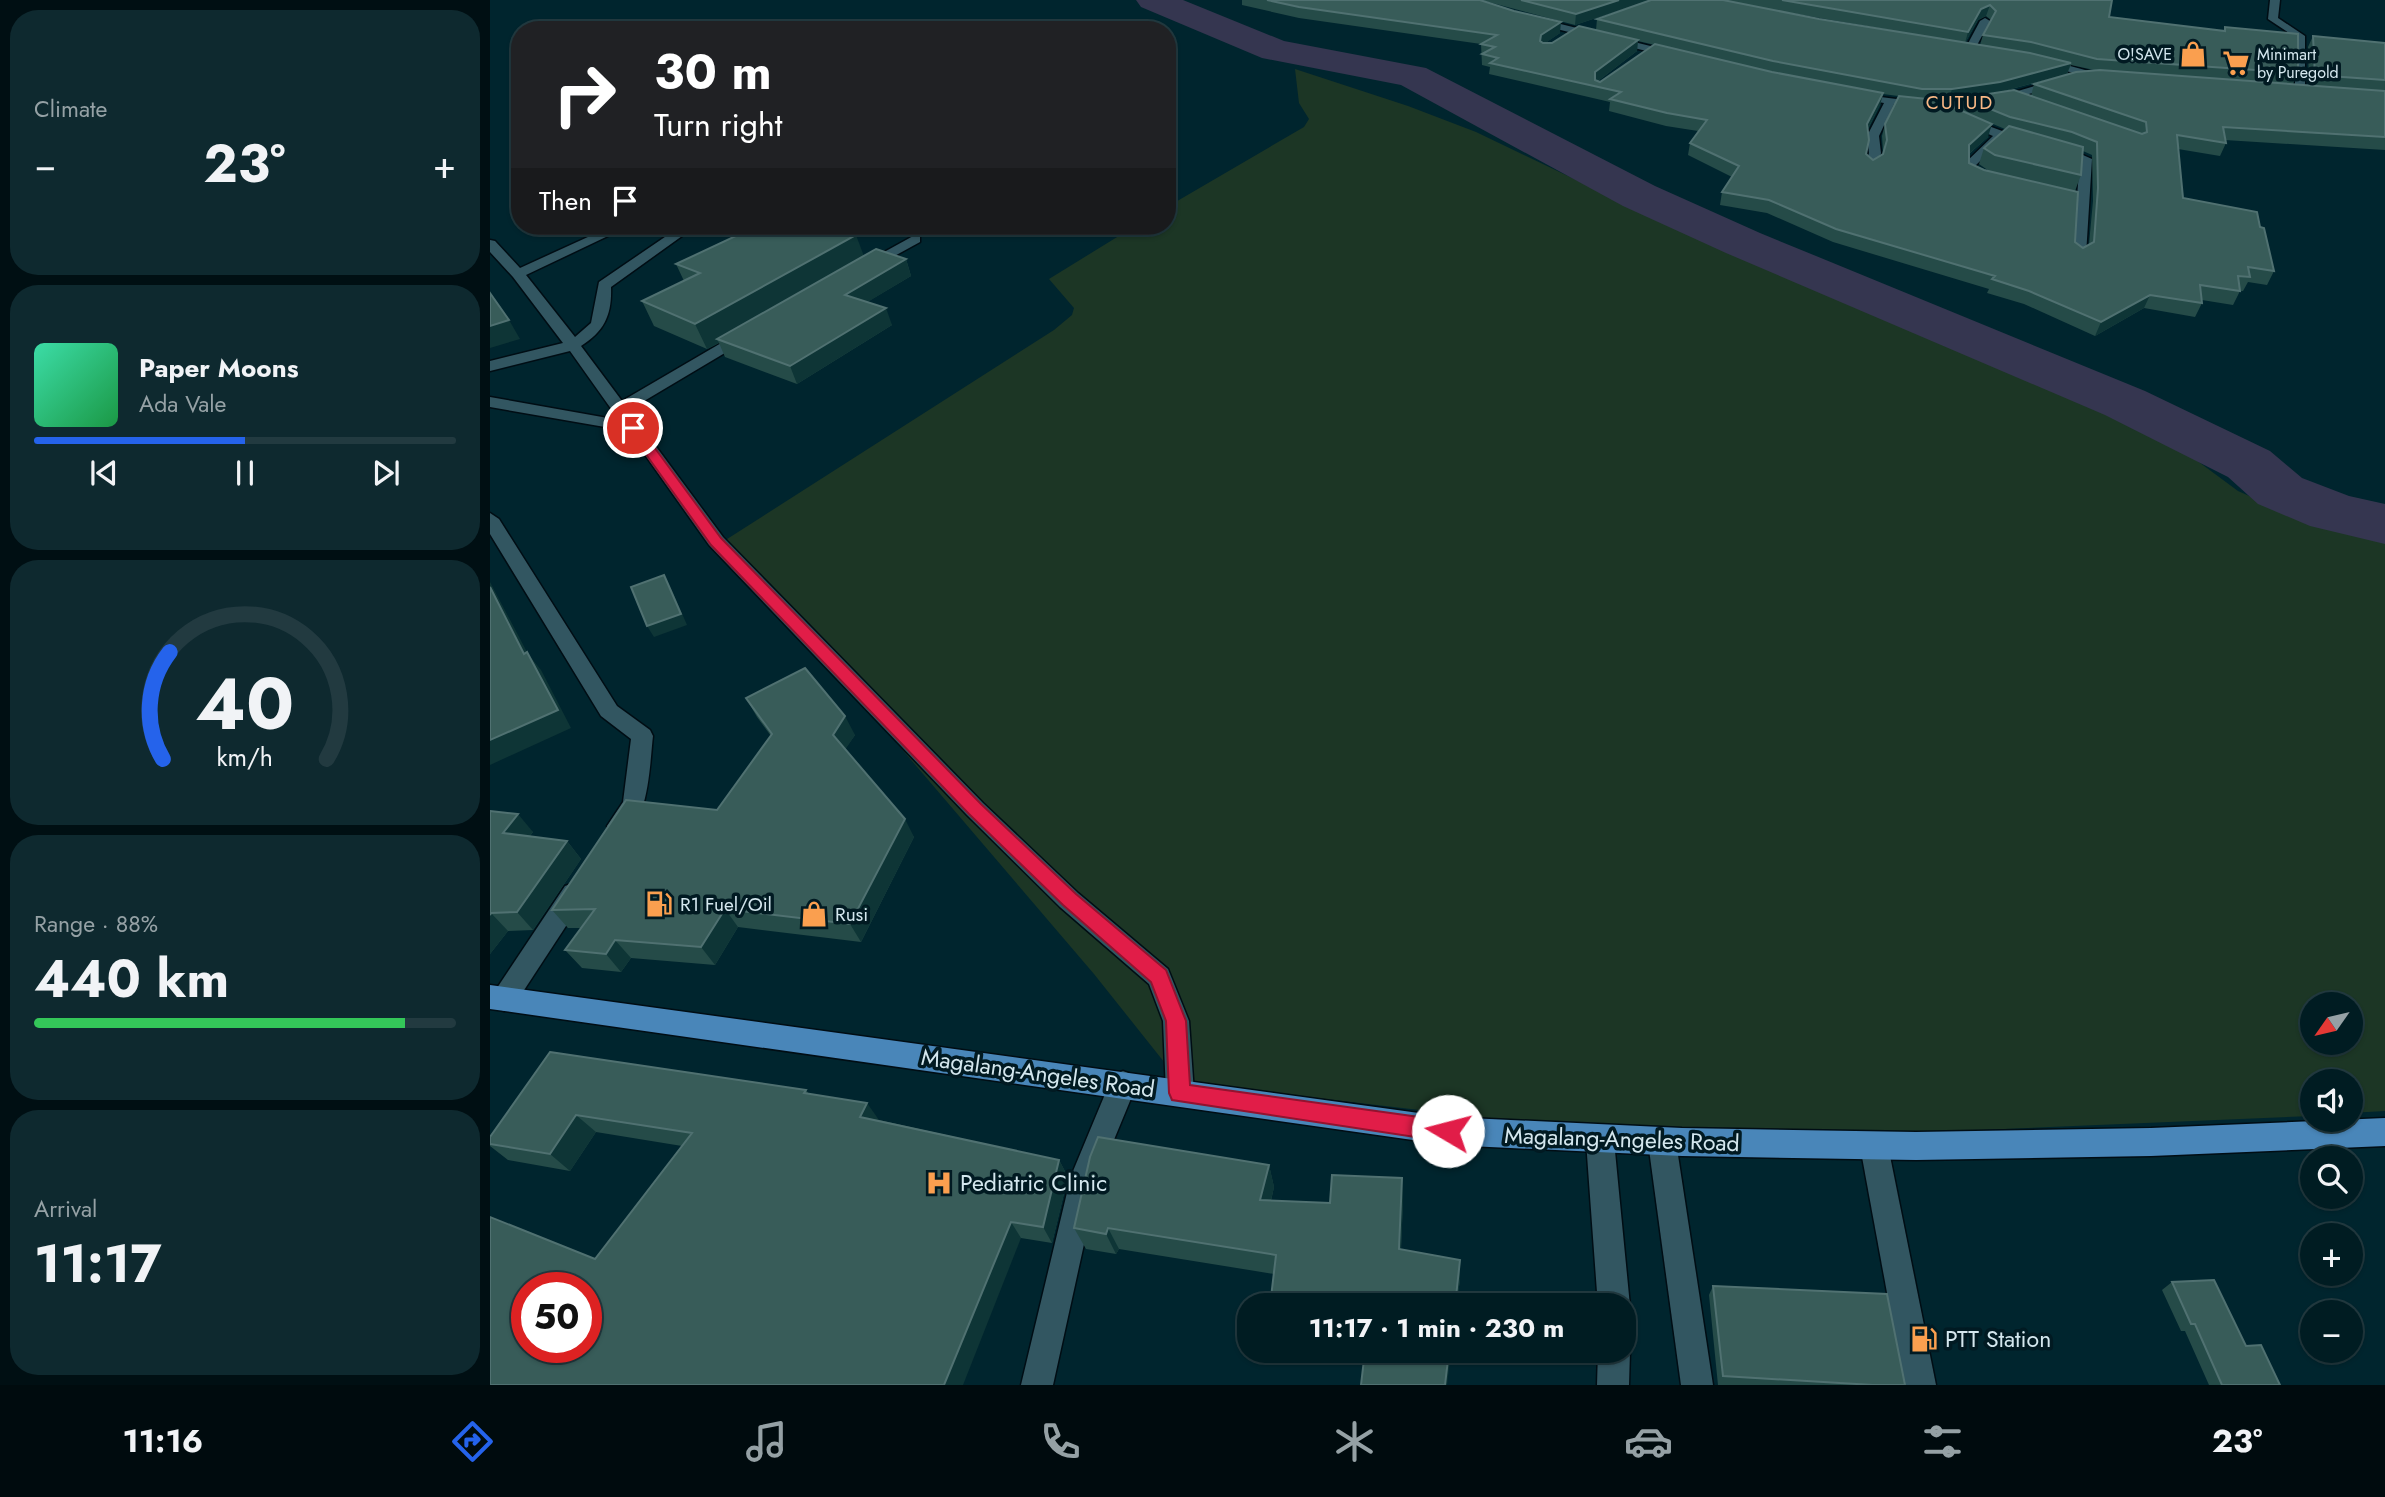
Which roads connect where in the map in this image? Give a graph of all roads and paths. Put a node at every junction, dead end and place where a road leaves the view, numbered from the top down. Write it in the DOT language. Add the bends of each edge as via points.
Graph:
graph roads {
  1 [pos="2275,0"];
  2 [pos="1518,17"];
  3 [pos="1984,21"];
  4 [pos="1598,22"];
  5 [pos="1571,34"];
  6 [pos="1956,47"];
  7 [pos="1651,49"];
  8 [pos="1641,57"];
  9 [pos="1691,59"];
  10 [pos="2027,59"];
  11 [pos="2287,90"];
  12 [pos="1846,94"];
  13 [pos="2012,96"];
  14 [pos="1890,103"];
  15 [pos="2037,105"];
  16 [pos="1936,107"];
  17 [pos="2001,135"];
  18 [pos="1871,166"];
  19 [pos="2001,181"];
  20 [pos="602,235"];
  21 [pos="676,235"];
  22 [pos="915,239"];
  23 [pos="490,244"];
  24 [pos="2079,255"];
  25 [pos="855,273"];
  26 [pos="518,274"];
  27 [pos="760,327"];
  28 [pos="572,345"];
  29 [pos="490,366"];
  30 [pos="490,402"];
  31 [pos="620,409"];
  32 [pos="633,428"];
  33 [pos="490,519"];
  34 [pos="606,845"];
  35 [pos="585,876"];
  36 [pos="497,998"];
  37 [pos="1123,1084"];
  38 [pos="1180,1093"];
  39 [pos="2385,1132"];
  40 [pos="1600,1141"];
  41 [pos="1662,1142"];
  42 [pos="1874,1146"];
  43 [pos="1613,1293"];
  44 [pos="1614,1363"];
  45 [pos="1037,1385"];
  46 [pos="1614,1385"];
  47 [pos="1697,1385"];
  48 [pos="1920,1385"];
  1 -- 11 [label="street" via="2273,19 2300,36 2307,92"];
  2 -- 5 [label="street"];
  3 -- 6 [label="street" via="1975,50"];
  4 -- 5 [label="street"];
  5 -- 7 [label="street"];
  7 -- 8 [label="street"];
  7 -- 9 [label="street"];
  10 -- 13 [label="street" via="2101,76 2070,78"];
  12 -- 14 [label="street"];
  13 -- 15 [label="street"];
  13 -- 16 [label="street"];
  14 -- 16 [label="street"];
  14 -- 18 [label="street" via="1873,136"];
  16 -- 17 [label="street"];
  17 -- 19 [label="street" via="1968,167"];
  17 -- 24 [label="street" via="2086,159 2078,200"];
  20 -- 26 [label="street"];
  21 -- 28 [label="street" via="604,285 597,326"];
  22 -- 25 [label="street"];
  23 -- 26 [label="street"];
  26 -- 28 [label="street"];
  27 -- 31 [label="street"];
  28 -- 29 [label="street"];
  28 -- 31 [label="street"];
  30 -- 32 [label="street"];
  31 -- 32 [label="street"];
  32 -- 38 [label="street" via="716,541 975,809 1069,900 1159,976 1176,1021"];
  33 -- 34 [label="street" via="609,711 642,736 634,804"];
  35 -- 36 [label="street"];
  36 -- 37 [label="main road, Magalang-Angeles Road"];
  37 -- 38 [label="main road, Magalang-Angeles Road"];
  37 -- 45 [label="street" via="1085,1176"];
  38 -- 40 [label="main road, Magalang-Angeles Road" via="1448,1131"];
  39 -- 42 [label="main road, Magalang-Angeles Road"];
  40 -- 41 [label="main road, Magalang-Angeles Road"];
  40 -- 43 [label="street"];
  41 -- 42 [label="main road, Magalang-Angeles Road"];
  41 -- 47 [label="street"];
  42 -- 48 [label="street"];
  44 -- 46 [label="street"];
}
